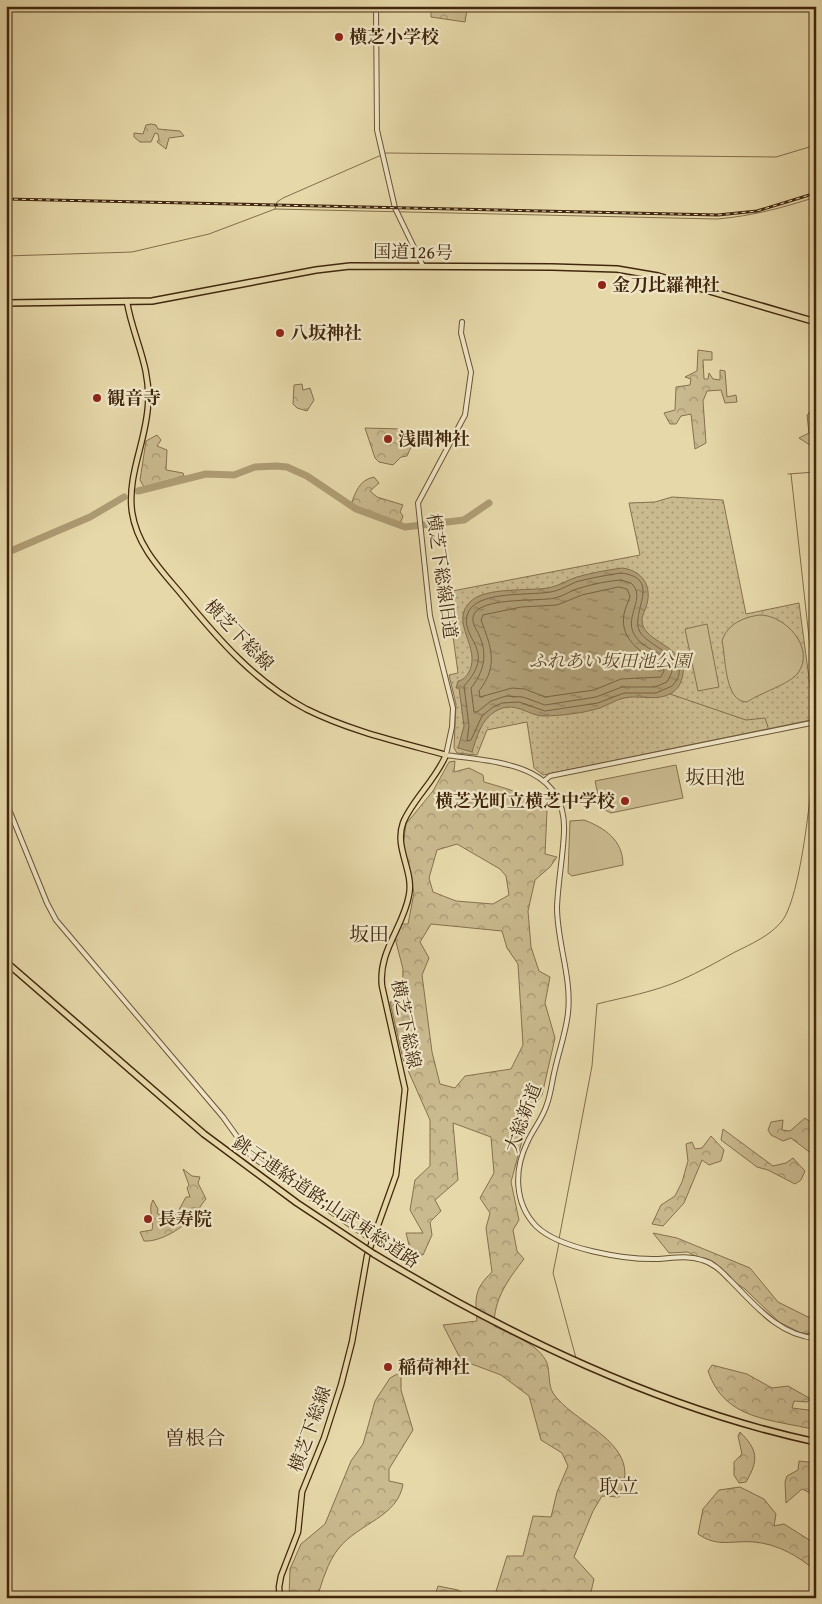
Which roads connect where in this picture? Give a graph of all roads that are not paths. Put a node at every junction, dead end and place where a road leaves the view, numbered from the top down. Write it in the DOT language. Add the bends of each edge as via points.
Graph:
graph roads {
  1 [pos="376,6"];
  2 [pos="422,266"];
  3 [pos="127,302"];
  4 [pos="6,303"];
  5 [pos="462,322"];
  6 [pos="816,322"];
  7 [pos="816,722"];
  8 [pos="446,755"];
  9 [pos="544,781"];
  10 [pos="6,802"];
  11 [pos="6,962"];
  12 [pos="372,1240"];
  13 [pos="816,1338"];
  14 [pos="816,1442"];
  15 [pos="280,1598"];
  1 -- 2 [label="street" via="376,122 397,214"];
  2 -- 3 [label="highway, 国道126号" via="332,268 185,296"];
  2 -- 6 [label="highway, 国道126号" via="632,271 679,281"];
  3 -- 4 [label="highway, 国道126号"];
  3 -- 8 [label="main road, 横芝下総線" via="144,358 148,396 147,418 133,473 131,498 136,528 150,557 230,650 278,692 338,723"];
  5 -- 8 [label="street, 横芝下総線旧道" via="461,333 471,372 465,415 420,497 418,510 430,616 453,708"];
  7 -- 9 [label="street" via="550,776"];
  8 -- 9 [label="street, 大総新道" via="518,766"];
  8 -- 12 [label="main road, 横芝下総線" via="436,776 407,816 400,836 410,892 393,934 382,979 405,1100 396,1175"];
  9 -- 13 [label="street, 大総新道" via="558,800 564,822 557,914 567,976 568,1012 548,1102 526,1143 517,1177 522,1205 536,1226 570,1244 623,1256 692,1257 712,1264 774,1322 795,1334"];
  10 -- 12 [label="street" via="46,903 56,920 223,1117 251,1156"];
  11 -- 14 [label="highway, 銚子連絡道路;山武東総道路, bridge" via="204,1134 297,1203 374,1254 498,1324 576,1360 706,1411"];
  12 -- 15 [label="main road, 横芝下総線" via="360,1284 352,1342 324,1438 302,1492 298,1532 279,1586"];
}
